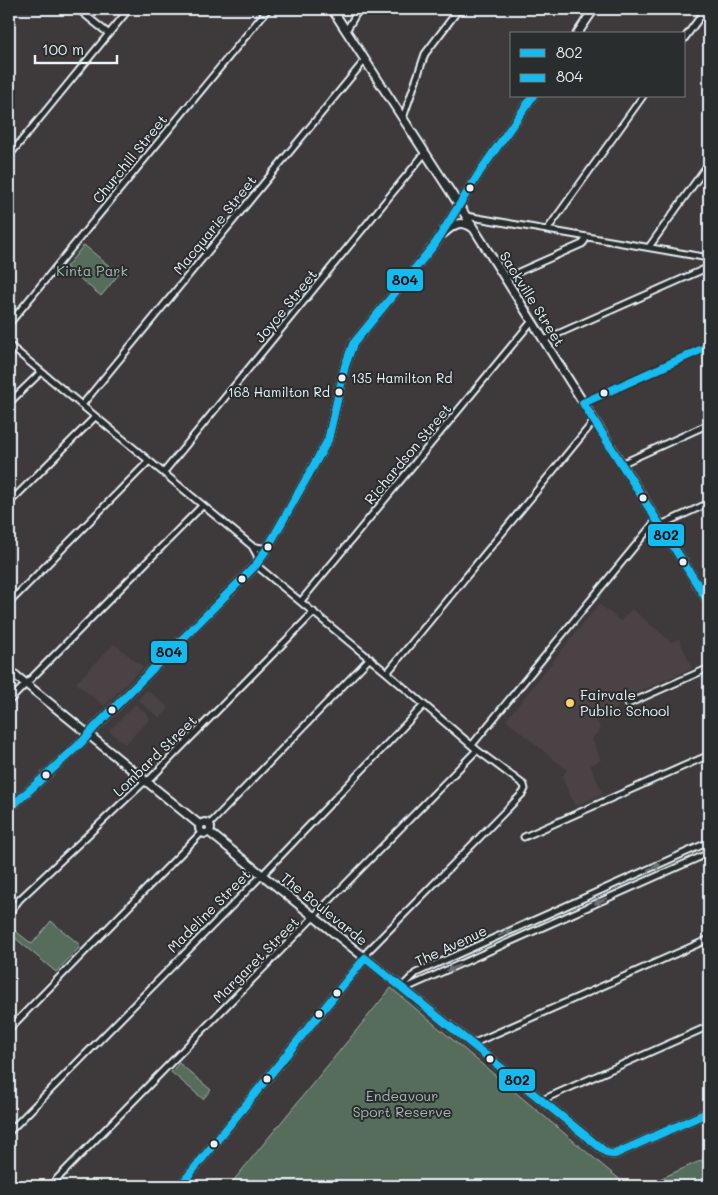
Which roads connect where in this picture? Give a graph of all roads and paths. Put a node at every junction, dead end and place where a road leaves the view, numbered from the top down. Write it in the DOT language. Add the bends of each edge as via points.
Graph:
graph roads {
  1 [pos="78,9"];
  2 [pos="130,9"];
  3 [pos="268,9"];
  4 [pos="332,9"];
  5 [pos="359,9"];
  6 [pos="459,9"];
  7 [pos="594,9"];
  8 [pos="706,9"];
  9 [pos="346,31"];
  10 [pos="577,32"];
  11 [pos="109,34"];
  12 [pos="686,37"];
  13 [pos="366,60"];
  14 [pos="531,98"];
  15 [pos="642,98"];
  16 [pos="403,118"];
  17 [pos="425,153"];
  18 [pos="9,156"];
  19 [pos="709,163"];
  20 [pos="459,205"];
  21 [pos="466,216"];
  22 [pos="474,229"];
  23 [pos="547,230"];
  24 [pos="587,236"];
  25 [pos="435,244"];
  26 [pos="649,247"];
  27 [pos="709,258"];
  28 [pos="709,267"];
  29 [pos="505,278"];
  30 [pos="532,321"];
  31 [pos="9,324"];
  32 [pos="544,340"];
  33 [pos="9,345"];
  34 [pos="709,346"];
  35 [pos="41,372"];
  36 [pos="9,403"];
  37 [pos="583,403"];
  38 [pos="82,405"];
  39 [pos="96,417"];
  40 [pos="594,421"];
  41 [pos="709,424"];
  42 [pos="149,461"];
  43 [pos="621,464"];
  44 [pos="164,472"];
  45 [pos="9,503"];
  46 [pos="709,503"];
  47 [pos="202,506"];
  48 [pos="659,523"];
  49 [pos="252,546"];
  50 [pos="268,547"];
  51 [pos="257,564"];
  52 [pos="709,582"];
  53 [pos="698,586"];
  54 [pos="301,601"];
  55 [pos="9,602"];
  56 [pos="709,604"];
  57 [pos="314,612"];
  58 [pos="370,658"];
  59 [pos="709,668"];
  60 [pos="9,670"];
  61 [pos="387,673"];
  62 [pos="26,683"];
  63 [pos="9,701"];
  64 [pos="628,704"];
  65 [pos="424,705"];
  66 [pos="89,734"];
  67 [pos="472,745"];
  68 [pos="477,750"];
  69 [pos="709,755"];
  70 [pos="147,781"];
  71 [pos="9,809"];
  72 [pos="205,829"];
  73 [pos="524,837"];
  74 [pos="709,842"];
  75 [pos="709,853"];
  76 [pos="262,874"];
  77 [pos="9,913"];
  78 [pos="314,917"];
  79 [pos="709,938"];
  80 [pos="365,958"];
  81 [pos="404,989"];
  82 [pos="709,1026"];
  83 [pos="9,1029"];
  84 [pos="472,1044"];
  85 [pos="542,1100"];
  86 [pos="709,1112"];
  87 [pos="9,1132"];
  88 [pos="50,1186"];
  89 [pos="180,1186"];
  1 -- 11 [label="street"];
  2 -- 11 [label="street"];
  3 -- 31 [label="street, Churchill Street"];
  4 -- 9 [label="main road, Sackville Street"];
  5 -- 9 [label="street"];
  6 -- 16 [label="street" via="426,54"];
  7 -- 10 [label="main road"];
  8 -- 12 [label="street"];
  9 -- 13 [label="main road, Sackville Street"];
  11 -- 18 [label="street"];
  13 -- 16 [label="main road, Sackville Street"];
  13 -- 38 [label="street, Macquarie Street"];
  14 -- 20 [label="main road"];
  15 -- 23 [label="street"];
  16 -- 17 [label="main road, Sackville Street"];
  17 -- 20 [label="main road, Sackville Street"];
  17 -- 44 [label="street, Joyce Street"];
  19 -- 26 [label="street"];
  20 -- 21 [label="main road, Sackville Street"];
  20 -- 25 [label="main road"];
  21 -- 22 [label="main road, Sackville Street"];
  21 -- 23 [label="street"];
  22 -- 25 [label="main road" via="460,223 444,233"];
  22 -- 29 [label="main road, Sackville Street"];
  23 -- 24 [label="street"];
  24 -- 26 [label="street"];
  24 -- 29 [label="street" via="582,244"];
  25 -- 50 [label="main road" via="353,344 328,440"];
  26 -- 27 [label="street"];
  28 -- 32 [label="street"];
  29 -- 30 [label="main road, Sackville Street"];
  30 -- 32 [label="main road, Sackville Street"];
  30 -- 54 [label="street, Richardson Street"];
  32 -- 37 [label="main road, Sackville Street"];
  33 -- 35 [label="street"];
  34 -- 37 [label="street"];
  35 -- 36 [label="street"];
  35 -- 38 [label="street"];
  37 -- 40 [label="main road, Sackville Street"];
  38 -- 39 [label="street"];
  39 -- 42 [label="street"];
  39 -- 45 [label="street"];
  40 -- 43 [label="main road, Sackville Street"];
  40 -- 61 [label="street"];
  41 -- 43 [label="street"];
  42 -- 44 [label="street"];
  42 -- 55 [label="street"];
  43 -- 48 [label="main road, Sackville Street"];
  44 -- 47 [label="street"];
  46 -- 48 [label="street"];
  47 -- 49 [label="street"];
  47 -- 62 [label="street"];
  48 -- 53 [label="main road, Sackville Street"];
  48 -- 67 [label="street" via="654,524"];
  49 -- 50 [label="street"];
  49 -- 51 [label="street"];
  50 -- 51 [label="main road"];
  51 -- 54 [label="street"];
  51 -- 66 [label="main road"];
  52 -- 53 [label="street"];
  53 -- 56 [label="main road, Sackville Street"];
  54 -- 57 [label="street"];
  57 -- 58 [label="street"];
  57 -- 70 [label="street, Lombard Street"];
  58 -- 61 [label="street"];
  58 -- 72 [label="street"];
  59 -- 64 [label="street"];
  60 -- 62 [label="main road, The Boulevarde"];
  61 -- 65 [label="street"];
  62 -- 63 [label="street"];
  62 -- 66 [label="main road, The Boulevarde"];
  65 -- 67 [label="street"];
  65 -- 76 [label="street, Madeline Street"];
  66 -- 70 [label="main road, The Boulevarde"];
  66 -- 71 [label="main road"];
  67 -- 68 [label="street"];
  68 -- 78 [label="street, Margaret Street"];
  68 -- 80 [label="street" via="524,785 523,792 372,946"];
  69 -- 73 [label="street"];
  70 -- 72 [label="main road, The Boulevarde"];
  70 -- 77 [label="street, Lombard Street" via="20,899"];
  72 -- 76 [label="main road, The Boulevarde"];
  72 -- 83 [label="street"];
  81 -- 74 [label="street, The Avenue, one-way" via="416,973"];
  75 -- 81 [label="street, The Avenue, one-way"];
  76 -- 78 [label="main road, The Boulevarde"];
  76 -- 87 [label="street, Madeline Street"];
  78 -- 80 [label="main road, The Boulevarde"];
  78 -- 88 [label="street, Margaret Street"];
  79 -- 84 [label="street"];
  80 -- 81 [label="main road, The Boulevarde"];
  80 -- 89 [label="main road"];
  81 -- 84 [label="main road, The Boulevarde"];
  82 -- 85 [label="street"];
  84 -- 85 [label="main road, The Boulevarde"];
  85 -- 86 [label="main road, The Boulevarde" via="611,1154"];
}
